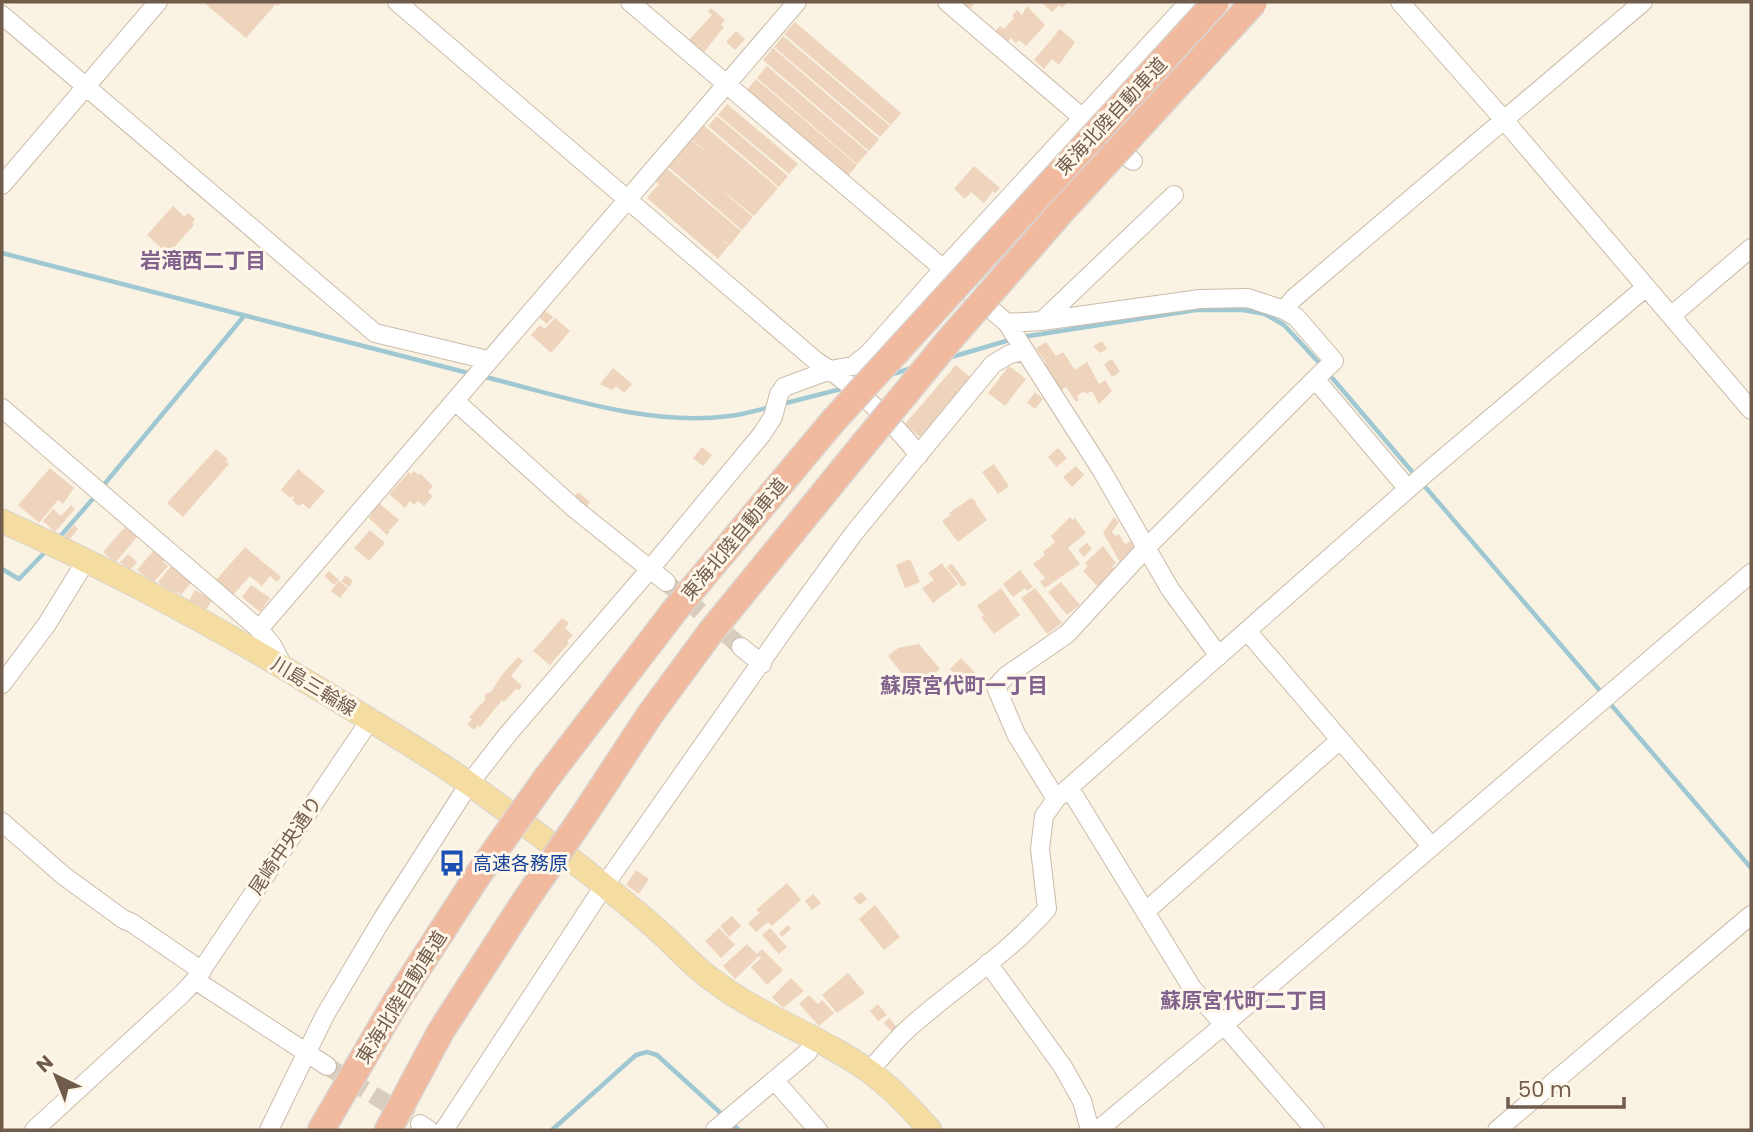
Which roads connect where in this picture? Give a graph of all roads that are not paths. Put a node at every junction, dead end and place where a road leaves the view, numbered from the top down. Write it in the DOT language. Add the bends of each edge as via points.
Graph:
graph roads {
  1 [pos="158,2"];
  2 [pos="397,2"];
  3 [pos="630,2"];
  4 [pos="797,2"];
  5 [pos="947,2"];
  6 [pos="1189,2"];
  7 [pos="1216,2"];
  8 [pos="1254,2"];
  9 [pos="1400,2"];
  10 [pos="1643,2"];
  11 [pos="2,15"];
  12 [pos="727,85"];
  13 [pos="85,87"];
  14 [pos="1083,118"];
  15 [pos="1504,120"];
  16 [pos="1133,161"];
  17 [pos="2,185"];
  18 [pos="1174,195"];
  19 [pos="628,198"];
  20 [pos="1751,248"];
  21 [pos="944,268"];
  22 [pos="1646,287"];
  23 [pos="1284,310"];
  24 [pos="1671,316"];
  25 [pos="1042,321"];
  26 [pos="1009,325"];
  27 [pos="1022,348"];
  28 [pos="480,369"];
  29 [pos="1322,372"];
  30 [pos="834,374"];
  31 [pos="455,401"];
  32 [pos="2,408"];
  33 [pos="1751,410"];
  34 [pos="919,455"];
  35 [pos="1408,489"];
  36 [pos="2,521"];
  37 [pos="1147,547"];
  38 [pos="87,559"];
  39 [pos="650,569"];
  40 [pos="1751,573"];
  41 [pos="666,582"];
  42 [pos="259,629"];
  43 [pos="1248,632"];
  44 [pos="741,647"];
  45 [pos="1219,656"];
  46 [pos="762,664"];
  47 [pos="284,668"];
  48 [pos="2,684"];
  49 [pos="370,720"];
  50 [pos="1340,740"];
  51 [pos="470,784"];
  52 [pos="1063,794"];
  53 [pos="2,822"];
  54 [pos="1432,847"];
  55 [pos="604,886"];
  56 [pos="1146,911"];
  57 [pos="1751,915"];
  58 [pos="988,963"];
  59 [pos="198,975"];
  60 [pos="1225,1024"];
  61 [pos="813,1039"];
  62 [pos="307,1053"];
  63 [pos="327,1066"];
  64 [pos="869,1071"];
  65 [pos="775,1081"];
  66 [pos="724,1124"];
  67 [pos="34,1130"];
  68 [pos="269,1130"];
  69 [pos="321,1130"];
  70 [pos="388,1130"];
  71 [pos="444,1130"];
  72 [pos="818,1130"];
  73 [pos="930,1130"];
  74 [pos="1090,1130"];
  75 [pos="1098,1130"];
  76 [pos="1315,1130"];
  77 [pos="1497,1130"];
  1 -- 13 [label="street"];
  2 -- 19 [label="street"];
  3 -- 12 [label="street"];
  4 -- 12 [label="street"];
  5 -- 14 [label="street"];
  6 -- 14 [label="street"];
  7 -- 69 [label="highway, 東海北陸自動車道, bridge" via="834,420 675,610 478,874"];
  8 -- 70 [label="highway, 東海北陸自動車道, bridge" via="951,338 710,633 525,901 441,1031"];
  9 -- 15 [label="street"];
  10 -- 15 [label="street"];
  11 -- 13 [label="street"];
  12 -- 19 [label="street"];
  12 -- 21 [label="street"];
  13 -- 17 [label="street"];
  13 -- 28 [label="street" via="374,333"];
  14 -- 16 [label="street"];
  14 -- 21 [label="street"];
  15 -- 22 [label="street"];
  15 -- 23 [label="street"];
  18 -- 25 [label="street"];
  19 -- 28 [label="street"];
  19 -- 30 [label="street"];
  20 -- 24 [label="street"];
  21 -- 26 [label="street"];
  21 -- 30 [label="street" via="869,354"];
  22 -- 24 [label="street"];
  22 -- 35 [label="street"];
  23 -- 25 [label="street" via="1248,298 1200,299"];
  23 -- 29 [label="street" via="1296,317 1334,361"];
  24 -- 33 [label="street"];
  25 -- 26 [label="street"];
  26 -- 27 [label="street"];
  27 -- 34 [label="street" via="993,364"];
  27 -- 37 [label="street"];
  28 -- 31 [label="street"];
  29 -- 35 [label="street"];
  29 -- 37 [label="street"];
  30 -- 34 [label="street" via="897,428"];
  30 -- 39 [label="street" via="784,387 762,434"];
  31 -- 39 [label="street"];
  31 -- 42 [label="street"];
  32 -- 42 [label="street"];
  34 -- 46 [label="street" via="854,533"];
  35 -- 43 [label="street"];
  36 -- 38 [label="main road, 川島三輪線"];
  37 -- 45 [label="street" via="1170,589"];
  37 -- 52 [label="street" via="1067,634 996,687 1016,734"];
  38 -- 47 [label="main road, 川島三輪線"];
  38 -- 48 [label="street"];
  39 -- 41 [label="street"];
  39 -- 51 [label="street"];
  40 -- 54 [label="street"];
  42 -- 47 [label="street"];
  43 -- 45 [label="street"];
  43 -- 50 [label="street"];
  44 -- 46 [label="street"];
  45 -- 52 [label="street"];
  46 -- 55 [label="street"];
  47 -- 49 [label="main road, 川島三輪線"];
  49 -- 51 [label="main road, 川島三輪線"];
  49 -- 59 [label="street, 尾崎中央通り"];
  50 -- 54 [label="street"];
  50 -- 56 [label="street"];
  51 -- 55 [label="main road, 川島三輪線"];
  51 -- 62 [label="street" via="374,933"];
  52 -- 56 [label="street"];
  52 -- 58 [label="street" via="1044,817 1040,849 1047,909"];
  53 -- 59 [label="street" via="64,876"];
  54 -- 60 [label="street"];
  55 -- 61 [label="main road, 川島三輪線" via="713,981"];
  55 -- 71 [label="street"];
  56 -- 60 [label="street" via="1192,988"];
  57 -- 77 [label="street"];
  58 -- 64 [label="street" via="909,1028"];
  58 -- 74 [label="street" via="1063,1068 1082,1101"];
  59 -- 62 [label="street"];
  59 -- 67 [label="street, 尾崎中央通り"];
  60 -- 75 [label="street"];
  60 -- 76 [label="street"];
  61 -- 64 [label="main road, 川島三輪線"];
  61 -- 65 [label="street" via="808,1052"];
  62 -- 63 [label="street"];
  62 -- 68 [label="street"];
  64 -- 73 [label="main road, 川島三輪線"];
  65 -- 66 [label="street"];
  65 -- 72 [label="street"];
}
